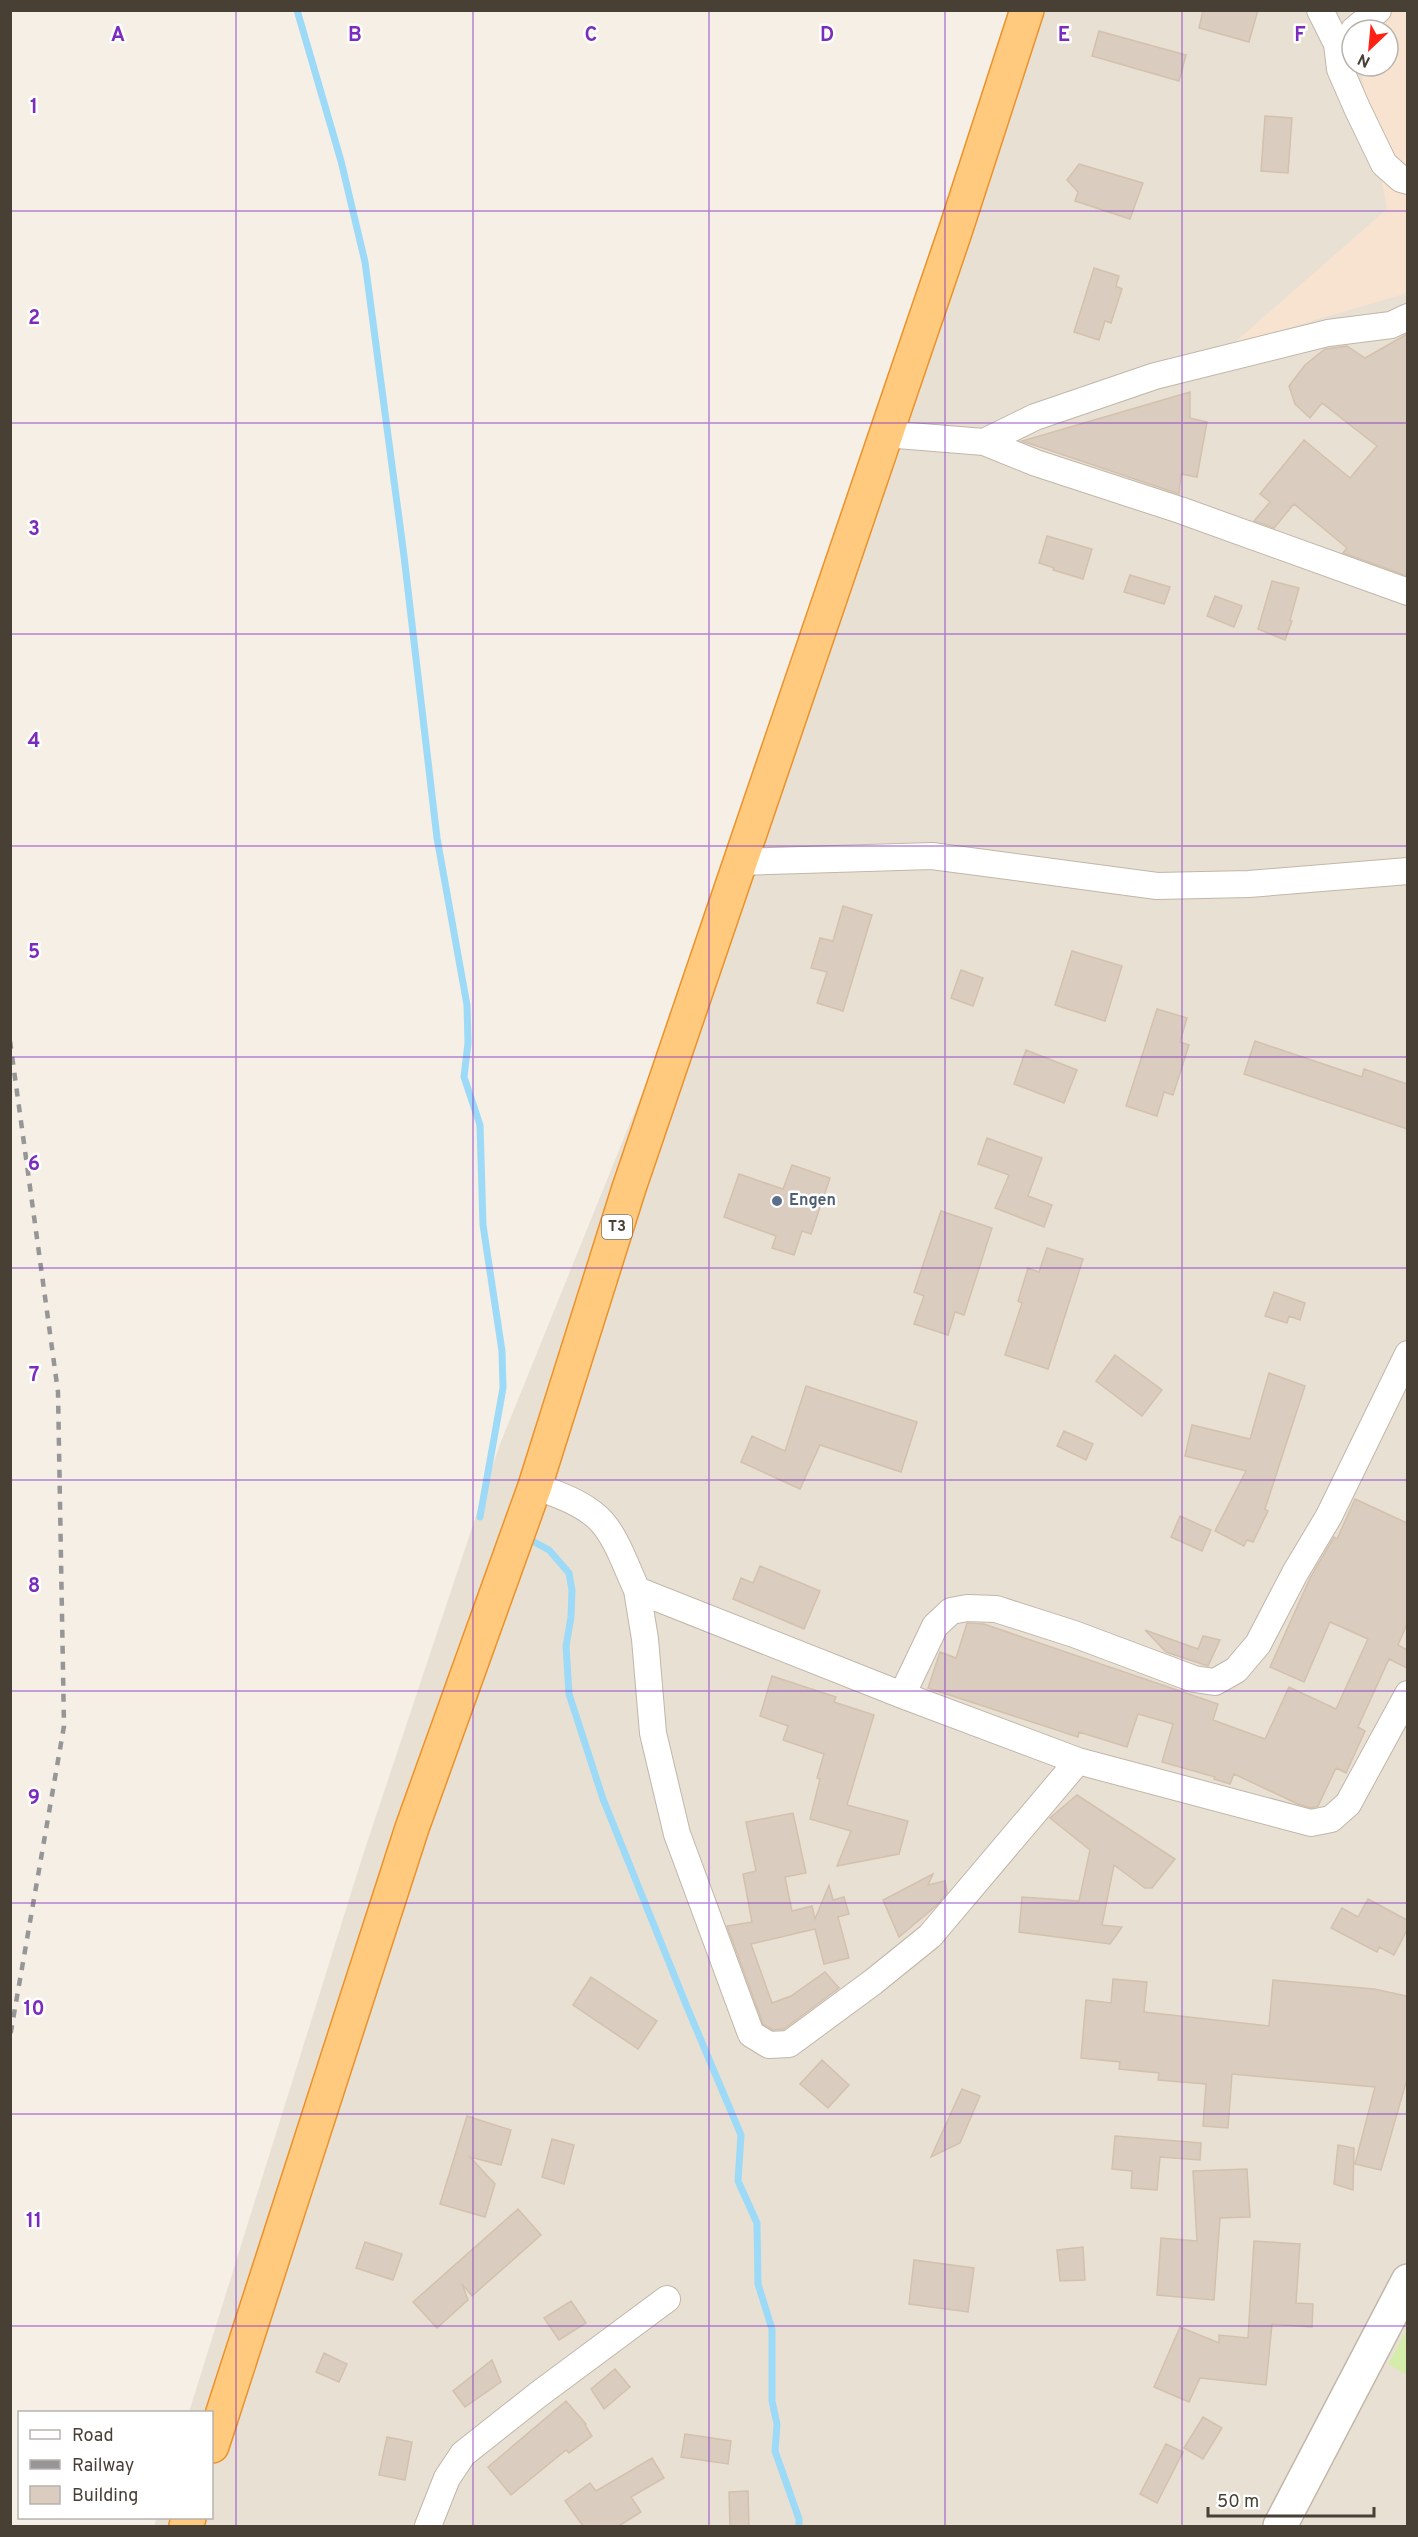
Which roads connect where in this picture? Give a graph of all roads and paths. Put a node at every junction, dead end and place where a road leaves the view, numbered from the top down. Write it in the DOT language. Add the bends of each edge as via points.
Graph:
graph roads {
  1 [pos="1027,10"];
  2 [pos="1320,10"];
  3 [pos="1340,28"];
  4 [pos="1344,78"];
  5 [pos="1407,181"];
  6 [pos="1407,317"];
  7 [pos="885,434"];
  8 [pos="984,442"];
  9 [pos="1407,592"];
  10 [pos="740,862"];
  11 [pos="1407,871"];
  12 [pos="1407,1354"];
  13 [pos="535,1486"];
  14 [pos="637,1590"];
  15 [pos="1407,1694"];
  16 [pos="902,1695"];
  17 [pos="1078,1761"];
  18 [pos="1407,2281"];
  19 [pos="667,2299"];
  20 [pos="213,2443"];
  21 [pos="428,2526"];
  22 [pos="1280,2526"];
  1 -- 7 [label="highway, T3"];
  2 -- 3 [label="street"];
  4 -- 5 [label="street" via="1384,164"];
  6 -- 8 [label="street" via="1391,325 1328,333 1155,376 1035,417"];
  7 -- 8 [label="street"];
  7 -- 10 [label="highway, T3"];
  8 -- 9 [label="street"];
  10 -- 11 [label="street" via="932,856 1157,886 1250,884"];
  10 -- 13 [label="highway, T3" via="629,1188"];
  12 -- 16 [label="street" via="1329,1516 1258,1644 1236,1670 1215,1682 1194,1679 996,1609 967,1608 951,1611 935,1626"];
  13 -- 14 [label="street" via="576,1502 598,1518 615,1543"];
  13 -- 20 [label="highway, T3" via="412,1828"];
  14 -- 16 [label="street"];
  14 -- 17 [label="street" via="653,1733 677,1834 751,2034 769,2045 789,2044 930,1936"];
  15 -- 17 [label="street" via="1348,1804 1331,1819 1311,1823"];
  16 -- 17 [label="street"];
  18 -- 22 [label="street"];
  19 -- 21 [label="street" via="463,2454 447,2478"];
}
